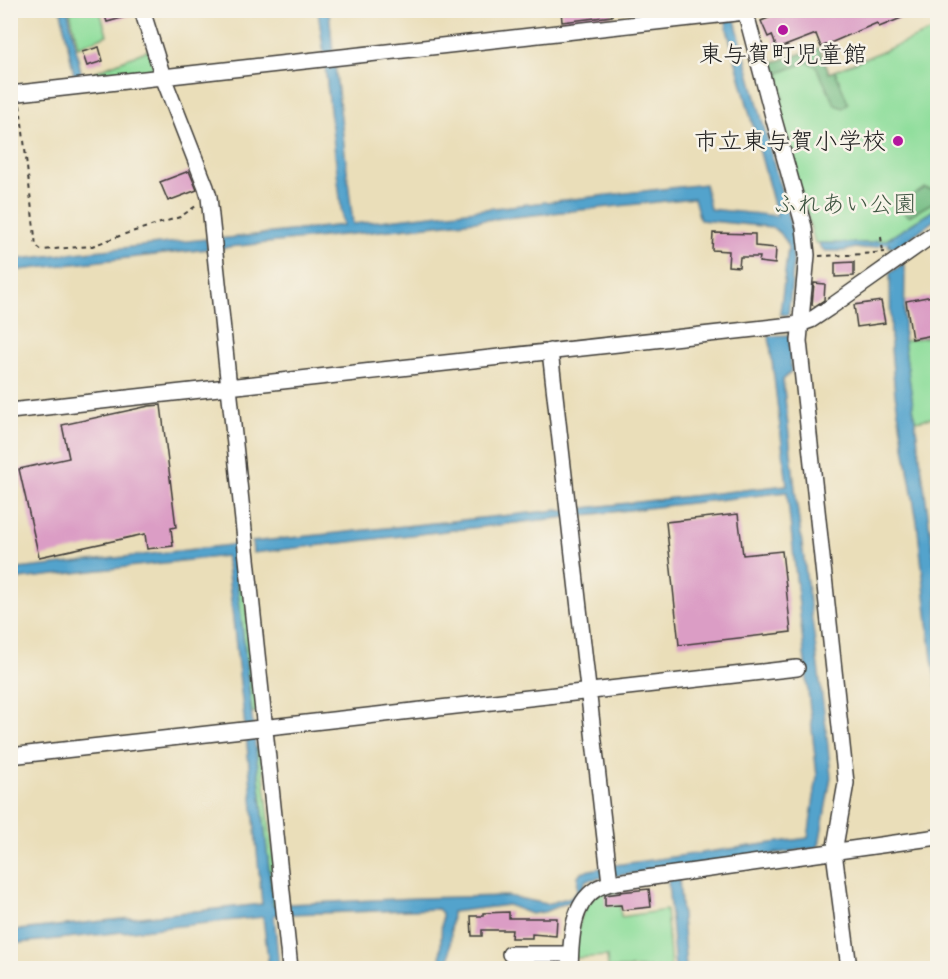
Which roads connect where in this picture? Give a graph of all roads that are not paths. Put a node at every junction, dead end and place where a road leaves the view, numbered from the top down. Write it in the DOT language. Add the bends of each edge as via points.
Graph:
graph roads {
  1 [pos="142,10"];
  2 [pos="745,11"];
  3 [pos="163,77"];
  4 [pos="15,98"];
  5 [pos="938,231"];
  6 [pos="800,324"];
  7 [pos="550,351"];
  8 [pos="229,386"];
  9 [pos="10,411"];
  10 [pos="797,668"];
  11 [pos="588,692"];
  12 [pos="254,730"];
  13 [pos="10,756"];
  14 [pos="938,837"];
  15 [pos="834,852"];
  16 [pos="609,874"];
  17 [pos="510,954"];
  18 [pos="570,961"];
  19 [pos="290,969"];
  20 [pos="849,969"];
  1 -- 3 [label="street"];
  2 -- 3 [label="street"];
  2 -- 6 [label="street" via="804,227 807,255"];
  3 -- 4 [label="street"];
  3 -- 8 [label="street" via="206,186"];
  5 -- 6 [label="street"];
  6 -- 7 [label="street"];
  6 -- 15 [label="street" via="846,783"];
  7 -- 8 [label="street"];
  7 -- 11 [label="street"];
  8 -- 9 [label="street"];
  8 -- 12 [label="street" via="247,557"];
  10 -- 11 [label="street"];
  11 -- 12 [label="street"];
  11 -- 16 [label="street"];
  12 -- 13 [label="street"];
  12 -- 19 [label="street"];
  14 -- 15 [label="street"];
  15 -- 16 [label="street"];
  15 -- 20 [label="street"];
  16 -- 18 [label="street" via="584,900 573,923"];
  17 -- 18 [label="street"];
}
